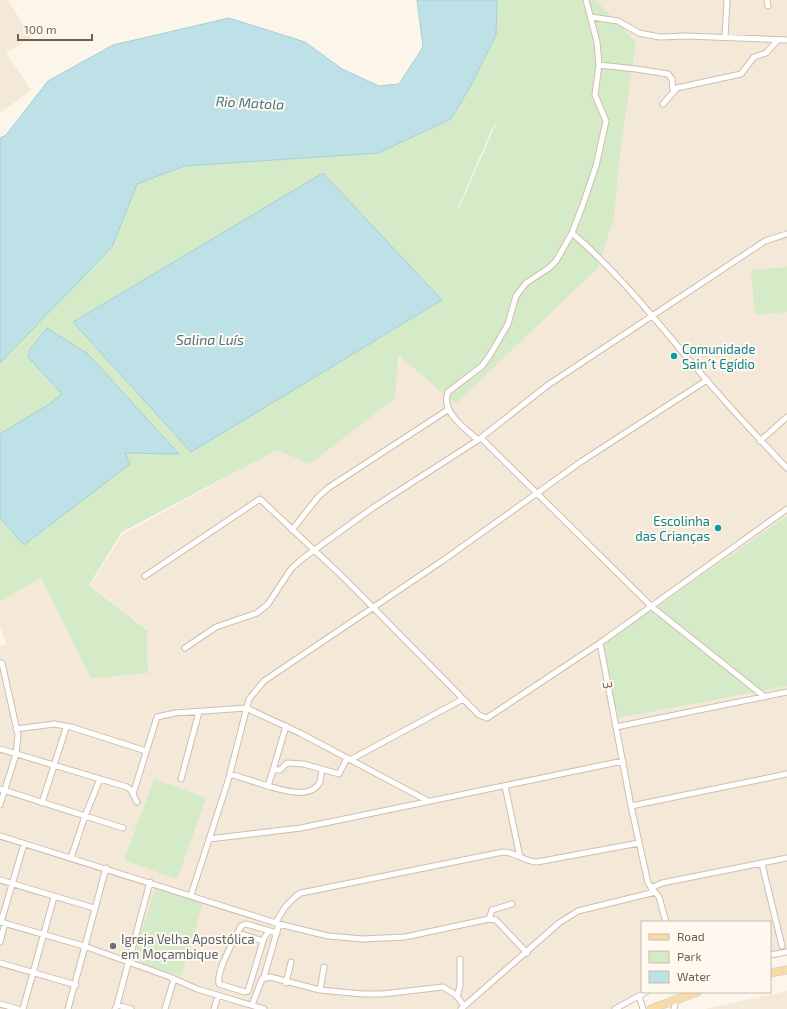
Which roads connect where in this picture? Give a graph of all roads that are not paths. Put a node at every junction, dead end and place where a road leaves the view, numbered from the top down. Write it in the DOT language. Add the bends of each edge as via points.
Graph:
graph roads {
  1 [pos="586,0"];
  2 [pos="727,0"];
  3 [pos="768,0"];
  4 [pos="768,6"];
  5 [pos="591,17"];
  6 [pos="725,37"];
  7 [pos="778,40"];
  8 [pos="787,40"];
  9 [pos="599,65"];
  10 [pos="673,90"];
  11 [pos="663,104"];
  12 [pos="572,233"];
  13 [pos="787,234"];
  14 [pos="652,316"];
  15 [pos="707,380"];
  16 [pos="449,409"];
  17 [pos="787,417"];
  18 [pos="480,439"];
  19 [pos="760,441"];
  20 [pos="787,468"];
  21 [pos="537,494"];
  22 [pos="787,509"];
  23 [pos="292,530"];
  24 [pos="314,550"];
  25 [pos="145,576"];
  26 [pos="652,607"];
  27 [pos="373,608"];
  28 [pos="600,643"];
  29 [pos="185,648"];
  30 [pos="2,663"];
  31 [pos="787,692"];
  32 [pos="765,696"];
  33 [pos="463,699"];
  34 [pos="246,708"];
  35 [pos="199,712"];
  36 [pos="286,726"];
  37 [pos="616,727"];
  38 [pos="66,728"];
  39 [pos="16,729"];
  40 [pos="0,749"];
  41 [pos="146,751"];
  42 [pos="16,754"];
  43 [pos="348,759"];
  44 [pos="623,761"];
  45 [pos="53,764"];
  46 [pos="322,769"];
  47 [pos="272,770"];
  48 [pos="230,774"];
  49 [pos="787,774"];
  50 [pos="100,779"];
  51 [pos="181,779"];
  52 [pos="268,786"];
  53 [pos="505,786"];
  54 [pos="2,790"];
  55 [pos="134,794"];
  56 [pos="428,801"];
  57 [pos="137,802"];
  58 [pos="42,803"];
  59 [pos="0,805"];
  60 [pos="631,806"];
  61 [pos="84,816"];
  62 [pos="123,828"];
  63 [pos="0,836"];
  64 [pos="209,839"];
  65 [pos="639,843"];
  66 [pos="24,844"];
  67 [pos="520,857"];
  68 [pos="71,858"];
  69 [pos="787,858"];
  70 [pos="762,864"];
  71 [pos="106,868"];
  72 [pos="0,880"];
  73 [pos="150,882"];
  74 [pos="13,884"];
  75 [pos="650,888"];
  76 [pos="655,892"];
  77 [pos="191,895"];
  78 [pos="54,897"];
  79 [pos="512,904"];
  80 [pos="94,908"];
  81 [pos="489,919"];
  82 [pos="666,921"];
  83 [pos="2,922"];
  84 [pos="278,923"];
  85 [pos="269,931"];
  86 [pos="238,933"];
  87 [pos="276,933"];
  88 [pos="43,934"];
  89 [pos="263,941"];
  90 [pos="0,942"];
  91 [pos="84,946"];
  92 [pos="782,946"];
  93 [pos="787,952"];
  94 [pos="527,953"];
  95 [pos="771,955"];
  96 [pos="460,959"];
  97 [pos="127,962"];
  98 [pos="291,962"];
  99 [pos="0,963"];
  100 [pos="324,967"];
  101 [pos="787,970"];
  102 [pos="34,973"];
  103 [pos="771,973"];
  104 [pos="264,977"];
  105 [pos="174,979"];
  106 [pos="286,983"];
  107 [pos="76,985"];
  108 [pos="320,990"];
  109 [pos="644,993"];
  110 [pos="693,993"];
  111 [pos="218,996"];
  112 [pos="639,996"];
  113 [pos="680,996"];
  114 [pos="457,997"];
  115 [pos="0,1004"];
  116 [pos="252,1005"];
  117 [pos="116,1007"];
  118 [pos="463,1008"];
  119 [pos="18,1009"];
  120 [pos="23,1009"];
  121 [pos="68,1009"];
  122 [pos="131,1009"];
  123 [pos="165,1009"];
  124 [pos="214,1009"];
  125 [pos="264,1009"];
  126 [pos="615,1009"];
  127 [pos="643,1009"];
  128 [pos="651,1009"];
  129 [pos="674,1009"];
  1 -- 5 [label="street"];
  2 -- 6 [label="street"];
  3 -- 4 [label="street"];
  5 -- 6 [label="street" via="618,21 648,35"];
  5 -- 9 [label="street"];
  6 -- 7 [label="street"];
  7 -- 8 [label="street"];
  7 -- 10 [label="street" via="766,53 754,57 740,74 681,86"];
  9 -- 10 [label="street" via="668,74 672,79"];
  9 -- 12 [label="street" via="596,96 606,121 596,166"];
  10 -- 11 [label="street"];
  12 -- 14 [label="street" via="594,251"];
  12 -- 16 [label="street" via="549,268 526,283 516,296 508,324 482,366 448,392 446,403"];
  13 -- 14 [label="street" via="765,241"];
  14 -- 15 [label="street"];
  14 -- 18 [label="street" via="548,385"];
  15 -- 19 [label="street"];
  15 -- 21 [label="street" via="615,438"];
  16 -- 18 [label="street" via="461,424"];
  16 -- 23 [label="street" via="328,488"];
  17 -- 19 [label="street"];
  18 -- 21 [label="street"];
  18 -- 24 [label="street" via="374,507"];
  19 -- 20 [label="street"];
  21 -- 26 [label="street"];
  21 -- 27 [label="street"];
  22 -- 26 [label="street"];
  23 -- 24 [label="street"];
  23 -- 25 [label="street" via="260,499"];
  24 -- 27 [label="street"];
  24 -- 29 [label="street" via="291,569 274,596 257,613 216,627"];
  26 -- 28 [label="street"];
  26 -- 32 [label="street"];
  27 -- 33 [label="street"];
  27 -- 34 [label="street" via="264,682 252,693"];
  28 -- 33 [label="street" via="487,718 479,715"];
  28 -- 37 [label="street, 3"];
  30 -- 39 [label="street"];
  31 -- 32 [label="street"];
  32 -- 37 [label="street"];
  33 -- 43 [label="street"];
  34 -- 35 [label="street"];
  34 -- 36 [label="street"];
  34 -- 48 [label="street"];
  35 -- 41 [label="street" via="157,717"];
  35 -- 51 [label="street"];
  36 -- 43 [label="street"];
  36 -- 47 [label="street"];
  37 -- 44 [label="street, 3"];
  38 -- 39 [label="street" via="54,724"];
  38 -- 41 [label="street" via="71,727"];
  38 -- 45 [label="street"];
  39 -- 42 [label="street"];
  40 -- 42 [label="street"];
  41 -- 55 [label="street"];
  42 -- 45 [label="street"];
  42 -- 54 [label="street"];
  43 -- 46 [label="street" via="339,774"];
  43 -- 56 [label="street"];
  44 -- 53 [label="street"];
  44 -- 60 [label="street, 3"];
  45 -- 50 [label="street"];
  45 -- 58 [label="street"];
  46 -- 47 [label="street" via="287,763 280,770"];
  46 -- 52 [label="street" via="320,782 306,792 292,792"];
  47 -- 52 [label="street"];
  48 -- 52 [label="street"];
  48 -- 64 [label="street"];
  49 -- 60 [label="street"];
  50 -- 55 [label="street" via="127,788"];
  50 -- 61 [label="street"];
  53 -- 56 [label="street"];
  53 -- 67 [label="street"];
  54 -- 58 [label="street"];
  54 -- 59 [label="street"];
  55 -- 57 [label="street"];
  56 -- 64 [label="street" via="301,828"];
  58 -- 61 [label="street"];
  60 -- 65 [label="street, 3"];
  61 -- 62 [label="street"];
  61 -- 68 [label="street"];
  63 -- 66 [label="street"];
  64 -- 77 [label="street"];
  65 -- 67 [label="street" via="537,862"];
  65 -- 75 [label="street, 3"];
  66 -- 68 [label="street"];
  66 -- 74 [label="street"];
  67 -- 84 [label="street" via="511,852 503,852 301,893 285,907"];
  68 -- 71 [label="street"];
  69 -- 70 [label="street"];
  70 -- 75 [label="street" via="662,883"];
  70 -- 92 [label="street"];
  71 -- 73 [label="street"];
  71 -- 80 [label="street"];
  72 -- 74 [label="street"];
  73 -- 77 [label="street"];
  73 -- 97 [label="street"];
  74 -- 78 [label="street"];
  74 -- 83 [label="street"];
  75 -- 76 [label="street"];
  76 -- 82 [label="street" via="663,907"];
  76 -- 94 [label="street" via="578,910 559,923"];
  77 -- 84 [label="street"];
  78 -- 80 [label="street"];
  78 -- 88 [label="street"];
  79 -- 81 [label="street" via="492,910"];
  80 -- 91 [label="street"];
  81 -- 84 [label="street" via="405,936 364,939 328,936"];
  81 -- 94 [label="street" via="496,920"];
  83 -- 88 [label="street"];
  83 -- 90 [label="street"];
  84 -- 87 [label="street"];
  85 -- 86 [label="street" via="245,924"];
  85 -- 87 [label="street"];
  85 -- 89 [label="street"];
  86 -- 89 [label="street"];
  86 -- 89 [label="street" via="218,980 221,985 248,991"];
  87 -- 104 [label="street"];
  88 -- 91 [label="street"];
  88 -- 102 [label="street"];
  91 -- 97 [label="street"];
  91 -- 107 [label="street"];
  93 -- 95 [label="street"];
  94 -- 118 [label="street"];
  96 -- 114 [label="street" via="460,986"];
  97 -- 105 [label="street"];
  97 -- 117 [label="street"];
  98 -- 106 [label="street"];
  99 -- 102 [label="street"];
  100 -- 108 [label="street"];
  101 -- 103 [label="main road"];
  102 -- 107 [label="street"];
  102 -- 120 [label="street"];
  104 -- 106 [label="street"];
  104 -- 116 [label="street"];
  105 -- 111 [label="street"];
  105 -- 123 [label="street"];
  106 -- 108 [label="street"];
  107 -- 121 [label="street"];
  108 -- 114 [label="street" via="344,994 382,994 442,987 449,989"];
  109 -- 112 [label="street"];
  110 -- 113 [label="main road"];
  111 -- 116 [label="street"];
  111 -- 124 [label="street"];
  112 -- 126 [label="street"];
  112 -- 127 [label="street"];
  113 -- 128 [label="main road"];
  113 -- 129 [label="street"];
  114 -- 118 [label="street"];
  115 -- 119 [label="street"];
  116 -- 125 [label="street"];
  117 -- 122 [label="street"];
}
